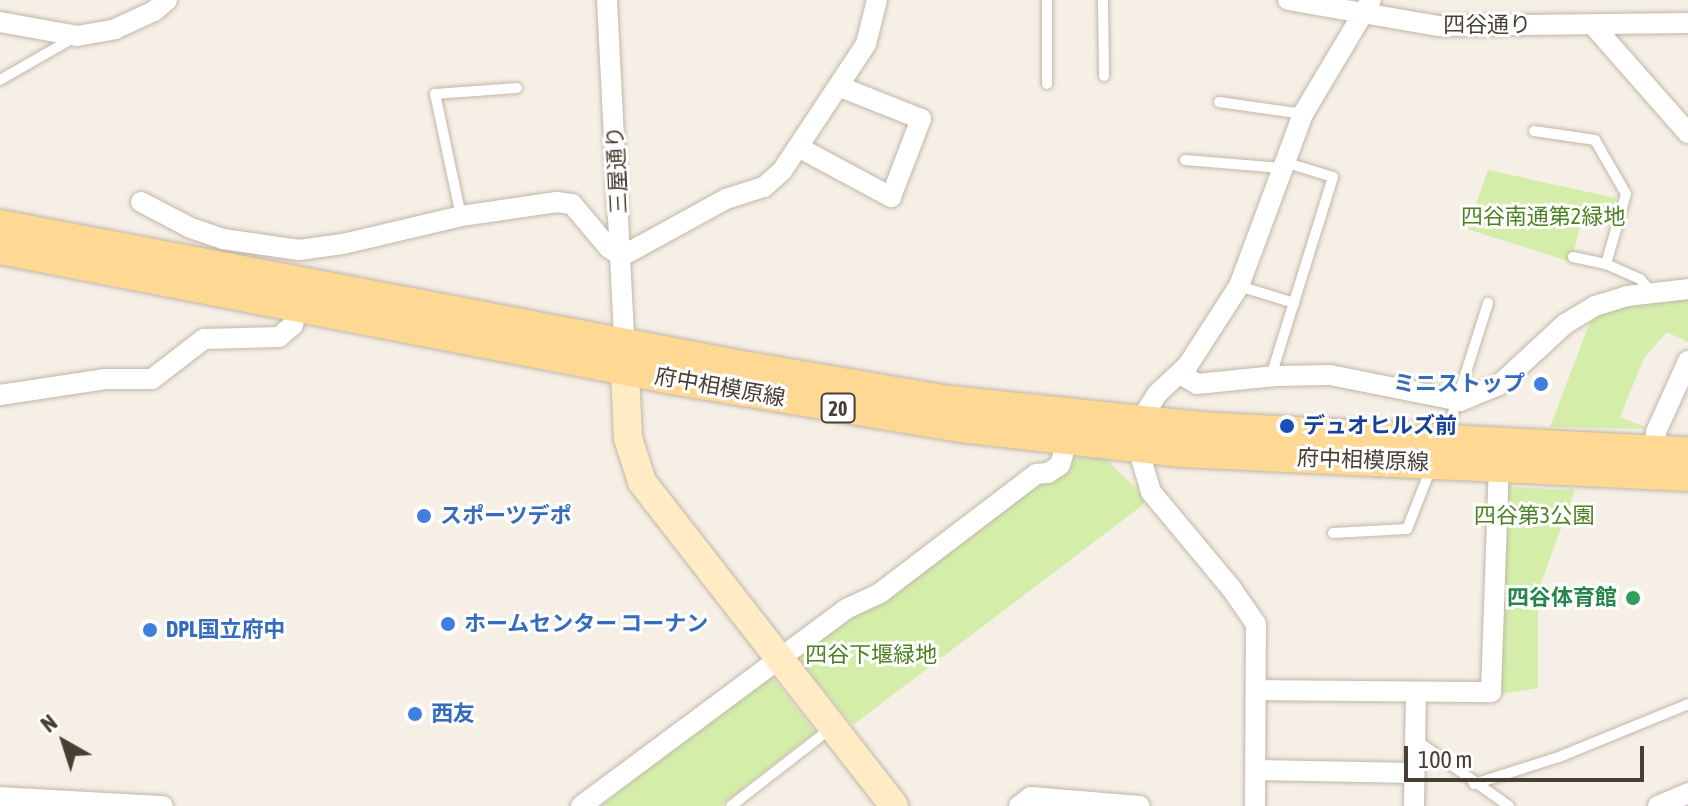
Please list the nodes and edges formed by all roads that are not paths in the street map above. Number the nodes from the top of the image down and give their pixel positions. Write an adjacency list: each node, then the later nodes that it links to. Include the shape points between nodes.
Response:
1 (167, 0): 11 (street, via 115,29)
2 (607, 0): 28 (street, 三屋通り)
3 (877, 0): 15 (street, via 866,44)
4 (1047, 0): 14 (lane)
5 (1103, 0): 12 (lane)
6 (1288, 0): 7 (street, 四谷通り)
7 (1367, 6): 10 (street, 四谷通り, via 1439,26); 18 (street)
8 (0, 22): 11 (street)
9 (1688, 23): 10 (street, 四谷通り)
10 (1593, 25): 20 (street)
11 (77, 36): 13 (lane)
12 (1104, 76)
13 (0, 80)
14 (1047, 84)
15 (838, 86): 21 (street); 21 (street, via 921,119 891,197)
16 (517, 88): 25 (lane, via 435,94)
17 (1219, 102): 18 (lane)
18 (1303, 114): 23 (street)
19 (1534, 131): 30 (lane, via 1595,140 1626,194)
20 (1688, 133)
21 (798, 147): 28 (street, via 764,187 726,199)
22 (1185, 160): 23 (lane)
23 (1283, 165): 31 (street); 35 (lane, via 1333,177)
24 (141, 202): 25 (street, via 223,239 299,250)
25 (461, 216): 28 (street, via 572,204)
26 (0, 225): 33 (main road, 府中相模原線 / 20)
27 (0, 249): 33 (main road, 府中相模原線 / 20)
28 (622, 256): 37 (street, 三屋通り)
29 (1573, 257): 30 (lane)
30 (1606, 264): 34 (lane, via 1640,279)
31 (1239, 286): 35 (lane); 39 (street)
32 (1688, 289): 34 (street)
33 (300, 293): 37 (main road, 府中相模原線 / 20); 41 (street, via 293,325 279,337 204,339 152,379 106,379)
34 (1652, 293): 42 (street, via 1595,306 1565,324 1499,385)
35 (1294, 303): 40 (lane)
36 (1488, 303): 42 (lane)
37 (625, 356): 43 (main road, 府中相模原線 / 20, via 748,367); 44 (main road, 府中相模原線 / 20, via 895,417); 51 (street, via 628,438 635,470)
38 (1688, 361): 46 (street, via 1656,432)
39 (1180, 374): 40 (street, via 1197,384); 43 (street, via 1157,394)
40 (1271, 376): 42 (street, via 1330,375)
41 (0, 395)
42 (1460, 401): 45 (lane)
43 (1138, 435): 44 (main road, 府中相模原線 / 20); 45 (main road, 府中相模原線 / 20); 52 (street, via 1151,492 1256,624)
44 (1067, 440): 51 (street, via 1060,465 1036,474 880,593 846,609)
45 (1433, 451): 46 (main road, 府中相模原線 / 20); 48 (main road, 府中相模原線 / 20); 50 (lane, via 1407,529)
46 (1654, 451): 47 (main road, 府中相模原線 / 20)
47 (1688, 453)
48 (1499, 468): 49 (main road, 府中相模原線 / 20); 53 (street, via 1491,692)
49 (1688, 476)
50 (1333, 533)
51 (780, 657): 55 (street); 63 (street)
52 (1257, 690): 53 (street); 57 (street)
53 (1416, 693): 56 (street)
54 (1688, 704): 59 (lane, via 1559,757)
55 (833, 727): 64 (lane); 65 (street)
56 (1415, 739): 58 (street); 59 (lane)
57 (1257, 770): 58 (street); 68 (street)
58 (1414, 773): 69 (street)
59 (1474, 784): 70 (lane)
60 (1688, 793): 71 (street)
61 (0, 797): 62 (street)
62 (163, 806)
63 (581, 806)
64 (731, 806)
65 (894, 806)
66 (1019, 806): 67 (street, via 1031,797)
67 (1140, 806)
68 (1255, 806)
69 (1414, 806)
70 (1509, 806)
71 (1658, 806)

